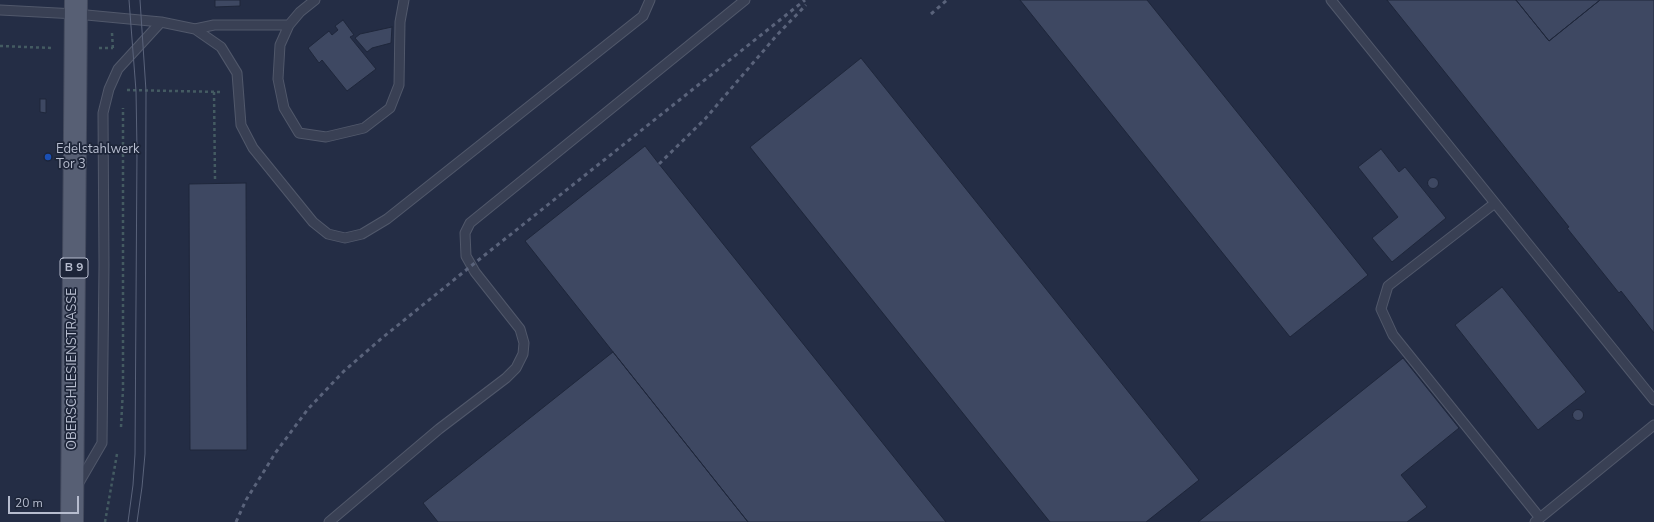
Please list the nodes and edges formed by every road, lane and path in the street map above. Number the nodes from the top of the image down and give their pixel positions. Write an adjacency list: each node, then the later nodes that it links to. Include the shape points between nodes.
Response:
1 (314, 0): 9 (lane)
2 (404, 0): 9 (lane, via 400,22 400,85 390,108 364,128 326,137 299,133 284,108 278,79 280,45)
3 (650, 0): 13 (lane, via 643,16 387,219 356,236 344,238 328,234 313,222 253,148 241,125)
4 (744, 0): 21 (lane, via 470,223 465,233 466,256 474,272 520,329 524,343 523,354 516,368 506,378 439,429)
5 (1331, 0): 15 (lane)
6 (76, 7): 7 (lane); 8 (lane); 18 (main road, OBERSCHLESIENSTRASSE / B 9)
7 (0, 10)
8 (161, 22): 10 (lane); 18 (lane, via 118,69 109,89 103,113 102,443)
9 (289, 25): 10 (lane, via 214,25)
10 (195, 30): 13 (lane, via 221,47 237,73)
11 (123, 90): 12 (path)
12 (214, 92): 13 (path); 14 (path)
13 (238, 92)
14 (215, 179)
15 (1495, 203): 16 (lane); 19 (lane, via 1388,286 1381,309 1393,335)
16 (1654, 400)
17 (1654, 425): 19 (lane)
18 (72, 494): 20 (main road, OBERSCHLESIENSTRASSE / B 9)
19 (1537, 520)
20 (72, 522)
21 (329, 522)

